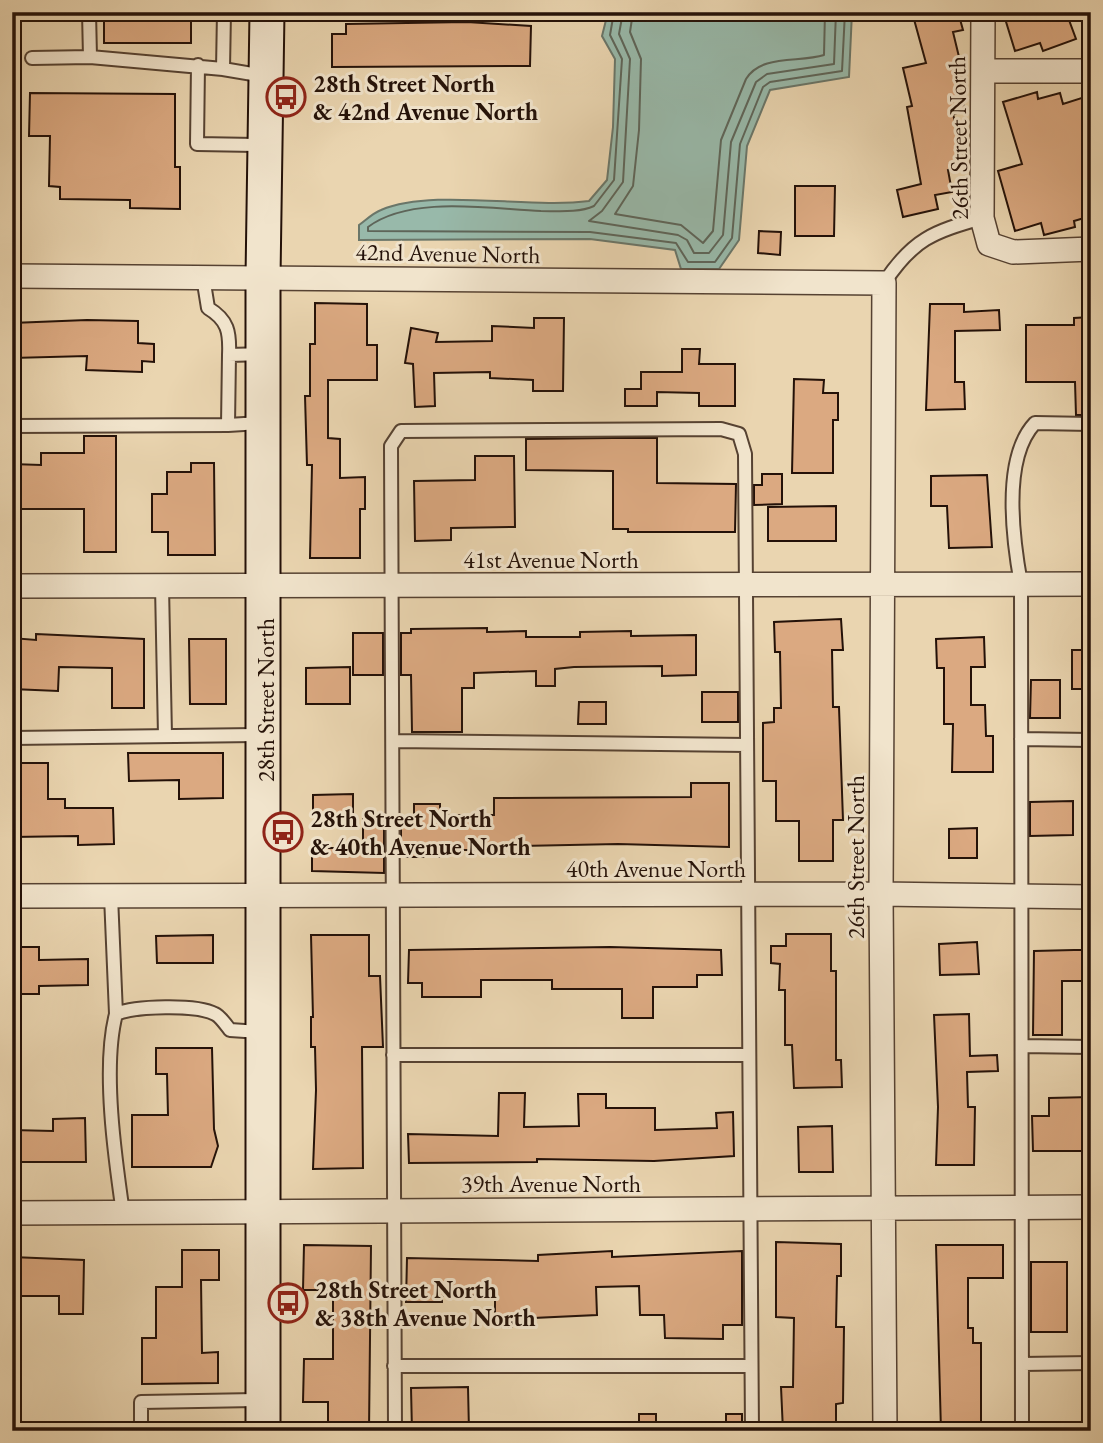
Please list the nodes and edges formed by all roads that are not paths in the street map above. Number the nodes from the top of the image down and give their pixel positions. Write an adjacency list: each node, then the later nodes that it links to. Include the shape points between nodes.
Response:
1 (89, 12): 5 (lane)
2 (224, 12): 8 (lane)
3 (267, 12): 11 (street, 28th Street North)
4 (983, 12): 9 (street, 26th Street North)
5 (90, 57): 6 (lane); 7 (lane)
6 (32, 58)
7 (198, 65): 8 (lane); 12 (lane, via 198,144)
8 (223, 69): 11 (lane)
9 (983, 71): 10 (street); 13 (street, 26th Street North)
10 (1091, 71)
11 (266, 76): 12 (street, 28th Street North)
12 (265, 145): 17 (street, 28th Street North)
13 (982, 218): 14 (street, 26th Street North, via 989,244 1013,252); 18 (lane, via 936,232 902,255)
14 (1091, 249)
15 (12, 276): 16 (street, 42nd Avenue North)
16 (203, 277): 17 (street, 42nd Avenue North); 20 (lane, via 208,308 230,331)
17 (263, 277): 18 (street, 42nd Avenue North); 19 (street, 28th Street North)
18 (884, 283): 28 (street, 26th Street North)
19 (264, 354): 20 (lane); 21 (street, 28th Street North)
20 (229, 355): 23 (lane)
21 (264, 422): 23 (lane); 31 (street, 28th Street North)
22 (1091, 424): 25 (lane, via 1035,423 1025,434 1016,469 1012,535)
23 (228, 425): 24 (lane)
24 (12, 426)
25 (1021, 584): 26 (street, 41st Avenue North); 28 (street, 41st Avenue North); 36 (lane)
26 (1091, 584)
27 (746, 585): 28 (street, 41st Avenue North); 32 (street, 41st Avenue North); 32 (lane, via 745,454 739,434 721,429 401,431 391,446); 39 (lane)
28 (883, 585): 41 (street, 26th Street North)
29 (12, 586): 30 (street, 41st Avenue North)
30 (162, 586): 31 (street, 41st Avenue North); 34 (lane)
31 (265, 586): 32 (street, 41st Avenue North); 33 (street, 28th Street North)
32 (392, 586): 38 (lane)
33 (265, 735): 34 (lane); 45 (street, 28th Street North)
34 (165, 736): 35 (lane)
35 (12, 738)
36 (1021, 739): 37 (lane); 46 (lane)
37 (1091, 740)
38 (393, 741): 39 (lane); 42 (lane)
39 (747, 745): 40 (lane)
40 (748, 894): 41 (street, 40th Avenue North); 42 (street, 40th Avenue North); 53 (lane)
41 (881, 894): 46 (street, 40th Avenue North); 54 (street, 26th Street North)
42 (393, 895): 45 (street, 40th Avenue North); 52 (lane)
43 (12, 896): 44 (street, 40th Avenue North)
44 (111, 896): 45 (street, 40th Avenue North); 48 (lane)
45 (264, 896): 49 (street, 28th Street North)
46 (1021, 896): 47 (street, 40th Avenue North); 50 (lane)
47 (1091, 897)
48 (116, 1014): 49 (lane, via 146,1006 195,1010 215,1014 230,1030); 61 (lane, via 112,1076)
49 (264, 1033): 59 (street, 28th Street North)
50 (1022, 1046): 51 (lane); 57 (lane)
51 (1091, 1046)
52 (393, 1055): 53 (lane); 58 (lane)
53 (749, 1055): 55 (lane)
54 (882, 1206): 55 (street, 39th Avenue North); 57 (street, 39th Avenue North); 70 (street, 26th Street North)
55 (749, 1207): 58 (street, 39th Avenue North); 65 (lane)
56 (1091, 1207): 57 (street, 39th Avenue North)
57 (1022, 1208): 63 (lane)
58 (394, 1210): 59 (street, 39th Avenue North); 64 (lane)
59 (263, 1212): 61 (street, 39th Avenue North); 66 (street, 28th Street North)
60 (12, 1213): 61 (street, 39th Avenue North)
61 (123, 1213)
62 (1091, 1363): 63 (lane)
63 (1022, 1364): 71 (lane)
64 (394, 1366): 65 (lane); 68 (lane)
65 (751, 1366): 69 (lane)
66 (263, 1416): 67 (lane, via 141,1402)
67 (141, 1431)
68 (395, 1431)
69 (752, 1431)
70 (884, 1431)
71 (1022, 1431)

